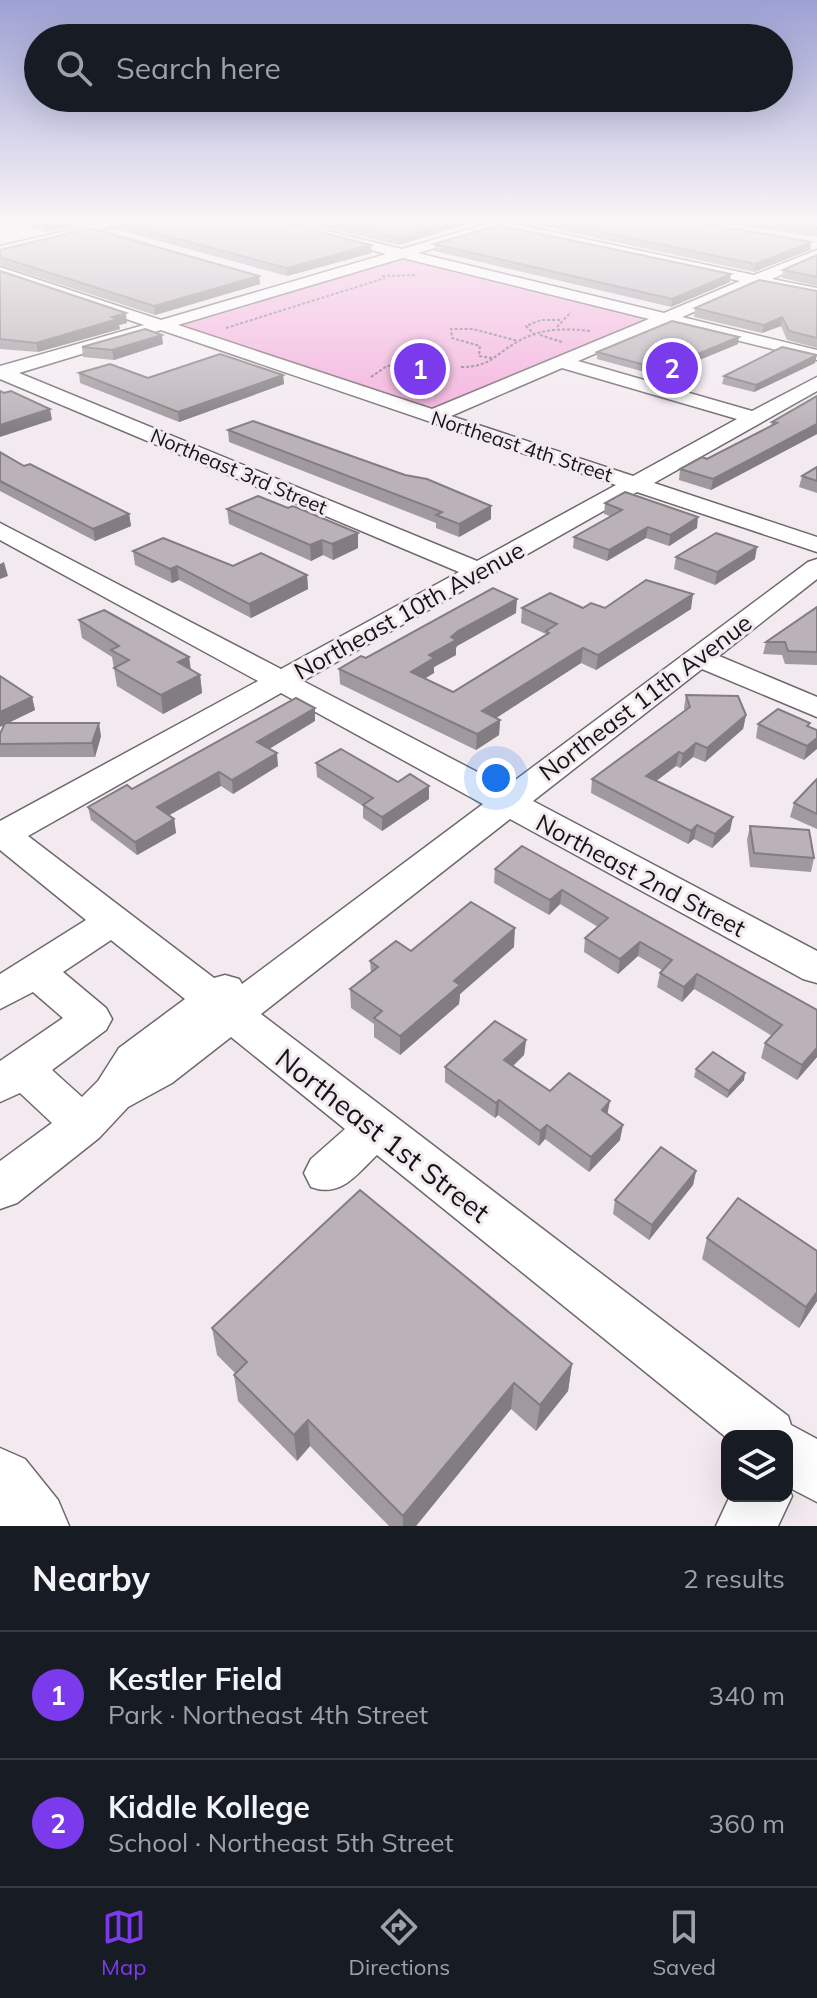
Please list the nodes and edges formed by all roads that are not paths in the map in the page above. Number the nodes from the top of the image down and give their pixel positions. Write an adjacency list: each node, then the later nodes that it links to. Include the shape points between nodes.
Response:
1 (60, 291): 6 (street, Northeast 4th Street)
2 (271, 291): 6 (street)
3 (558, 291): 5 (street)
4 (731, 291): 5 (street)
5 (668, 318): 7 (street); 8 (street)
6 (161, 325): 9 (street); 11 (street, Northeast 4th Street)
7 (817, 355)
8 (564, 363): 11 (street); 12 (street)
9 (0, 372): 18 (street, Northeast 3rd Street)
10 (817, 383): 12 (street, Northeast 10th Avenue)
11 (434, 416): 13 (street, Northeast 4th Street)
12 (756, 418): 13 (street, Northeast 10th Avenue)
13 (636, 484): 15 (street, Northeast 4th Street); 18 (street, Northeast 10th Avenue)
14 (0, 530): 20 (street, Northeast 2nd Street)
15 (817, 546): 16 (street)
16 (817, 553)
17 (817, 567): 19 (street, Northeast 11th Avenue)
18 (479, 571): 20 (street, Northeast 10th Avenue)
19 (697, 657): 21 (street); 22 (street, Northeast 11th Avenue)
20 (280, 681): 22 (street, Northeast 2nd Street); 23 (street, Northeast 10th Avenue)
21 (817, 708)
22 (504, 803): 25 (street, Northeast 2nd Street); 28 (street, Northeast 11th Avenue, via 359,914)
23 (1, 834): 24 (street, Northeast 1st Street)
24 (112, 921): 26 (street); 28 (street, Northeast 1st Street)
25 (812, 959)
26 (35, 971): 27 (street); 29 (street, via 92,1019)
27 (0, 994)
28 (220, 1007): 30 (street, Northeast 11th Avenue, via 157,1071); 31 (street, Northeast 1st Street)
29 (11, 1076): 30 (street)
30 (98, 1110): 33 (street, Northeast 11th Avenue)
31 (375, 1129): 32 (street); 34 (street, Northeast 1st Street)
32 (327, 1173)
33 (0, 1188)
34 (747, 1430)
35 (0, 1484): 37 (main road)
36 (760, 1502): 38 (street)
37 (32, 1526)
38 (745, 1526)

